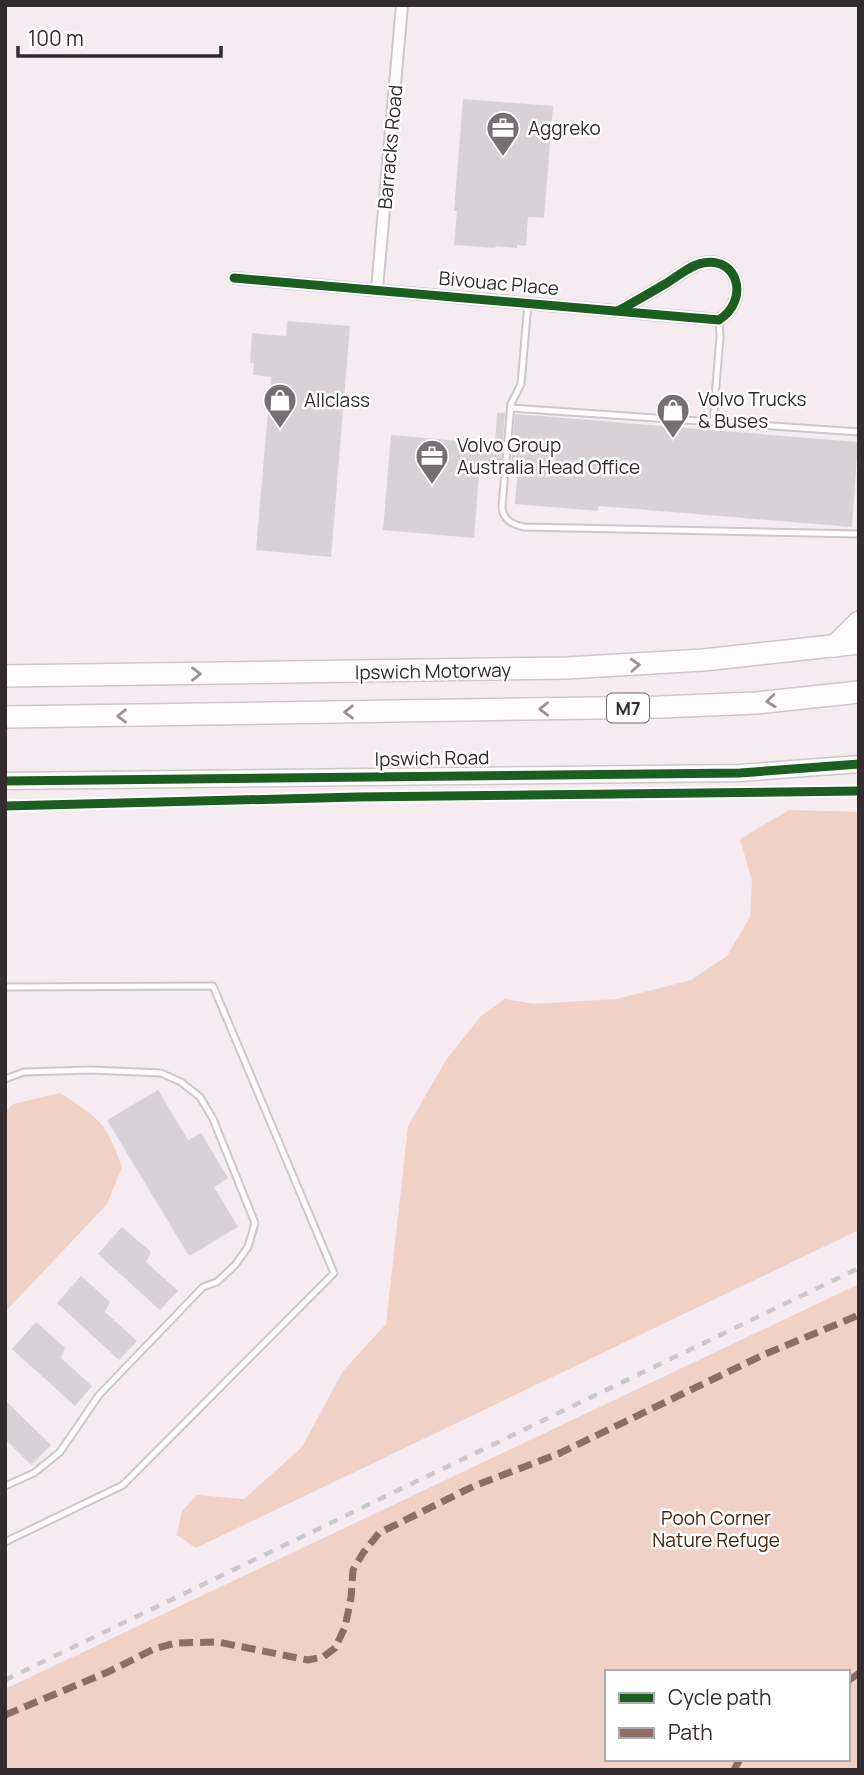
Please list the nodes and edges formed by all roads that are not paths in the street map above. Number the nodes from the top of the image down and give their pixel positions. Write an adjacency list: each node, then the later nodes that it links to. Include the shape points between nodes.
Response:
1 (402, 5): 3 (street, Barracks Road)
2 (234, 278): 3 (street, Bivouac Place)
3 (377, 289): 4 (street, Bivouac Place)
4 (528, 303): 5 (street, Bivouac Place); 7 (lane, via 522,382)
5 (618, 311): 6 (street, Bivouac Place); 6 (street, via 703,262 721,263 737,288 736,303)
6 (719, 320): 8 (lane)
7 (511, 408): 8 (lane); 10 (lane, via 502,509 517,526)
8 (713, 422): 9 (lane)
9 (859, 432)
10 (859, 534)
11 (859, 622): 13 (highway)
12 (859, 643): 13 (highway, Ipswich Motorway / M7)
13 (835, 646): 14 (highway, Ipswich Motorway / M7, one-way to 13, via 567,668)
14 (5, 676)
15 (859, 692): 16 (highway, Ipswich Motorway / M7, one-way to 16, via 660,707)
16 (5, 717)
17 (859, 764): 18 (street, Ipswich Road, via 740,773)
18 (5, 781)
19 (5, 987): 22 (lane, via 213,986 334,1273 123,1485)
20 (5, 1079): 21 (lane, via 24,1072 90,1070 161,1073 181,1082 200,1097 213,1119 255,1223 235,1265 217,1282 203,1286 99,1395 60,1452 34,1473)
21 (5, 1486)
22 (5, 1542)

